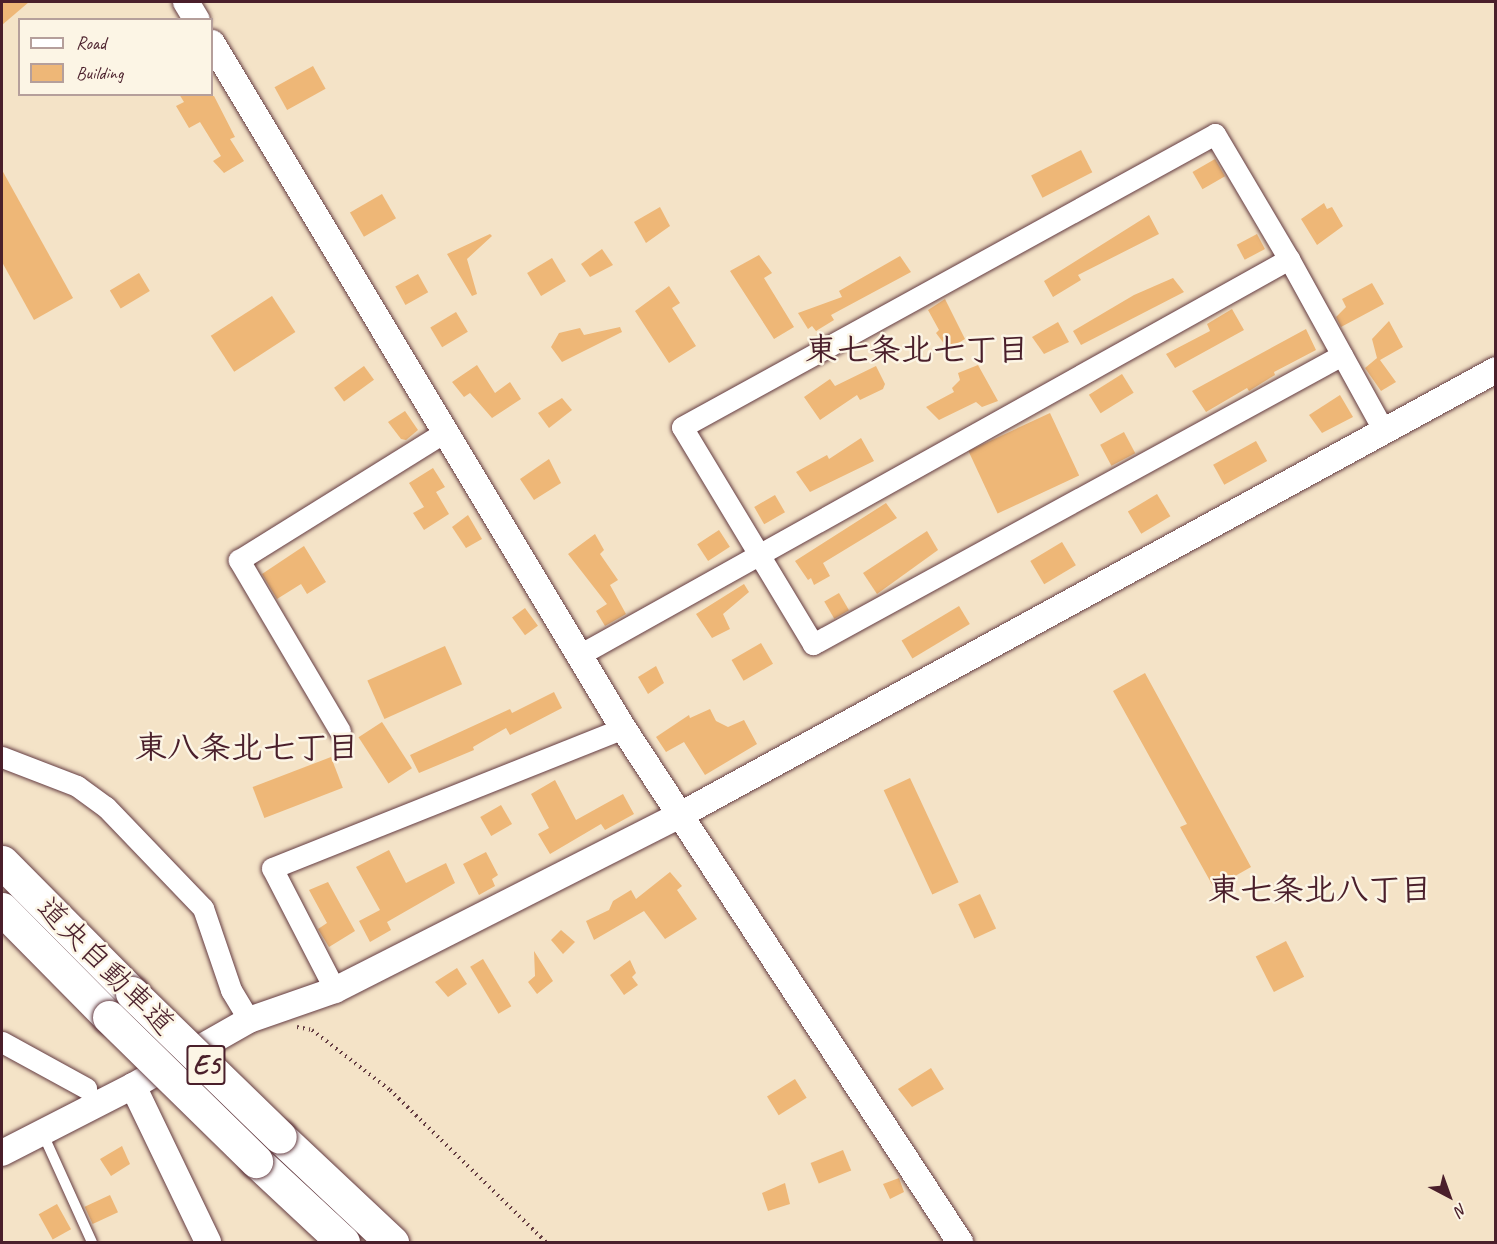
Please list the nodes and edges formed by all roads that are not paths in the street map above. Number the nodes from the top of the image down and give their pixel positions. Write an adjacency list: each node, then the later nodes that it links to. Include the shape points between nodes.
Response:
1 (186, 2): 2 (street)
2 (196, 18)
3 (213, 45): 8 (street)
4 (1289, 259): 5 (street); 9 (street); 9 (street, via 1215,134 682,427)
5 (1342, 355): 7 (street); 9 (street, via 813,644)
6 (1496, 369): 7 (street)
7 (1383, 429): 14 (street)
8 (445, 432): 10 (street); 12 (street, via 239,561)
9 (760, 556): 10 (street)
10 (581, 654): 11 (street)
11 (623, 728): 14 (street); 17 (street, via 272,868)
12 (340, 731)
13 (2, 757): 18 (street, via 77,786 106,807 202,908 231,990)
14 (682, 814): 17 (street); 28 (street)
15 (2, 862): 27 (highway, 道央自動車道 / E5, bridge, via 132,993)
16 (2, 909): 26 (highway, 道央自動車道 / E5, bridge)
17 (335, 990): 18 (street)
18 (249, 1020): 20 (street)
19 (2, 1041): 21 (street)
20 (133, 1086): 21 (street); 25 (street)
21 (97, 1094): 22 (street)
22 (42, 1132): 23 (street); 24 (lane)
23 (2, 1153)
24 (92, 1242)
25 (208, 1242)
26 (343, 1242)
27 (392, 1242)
28 (960, 1242)

